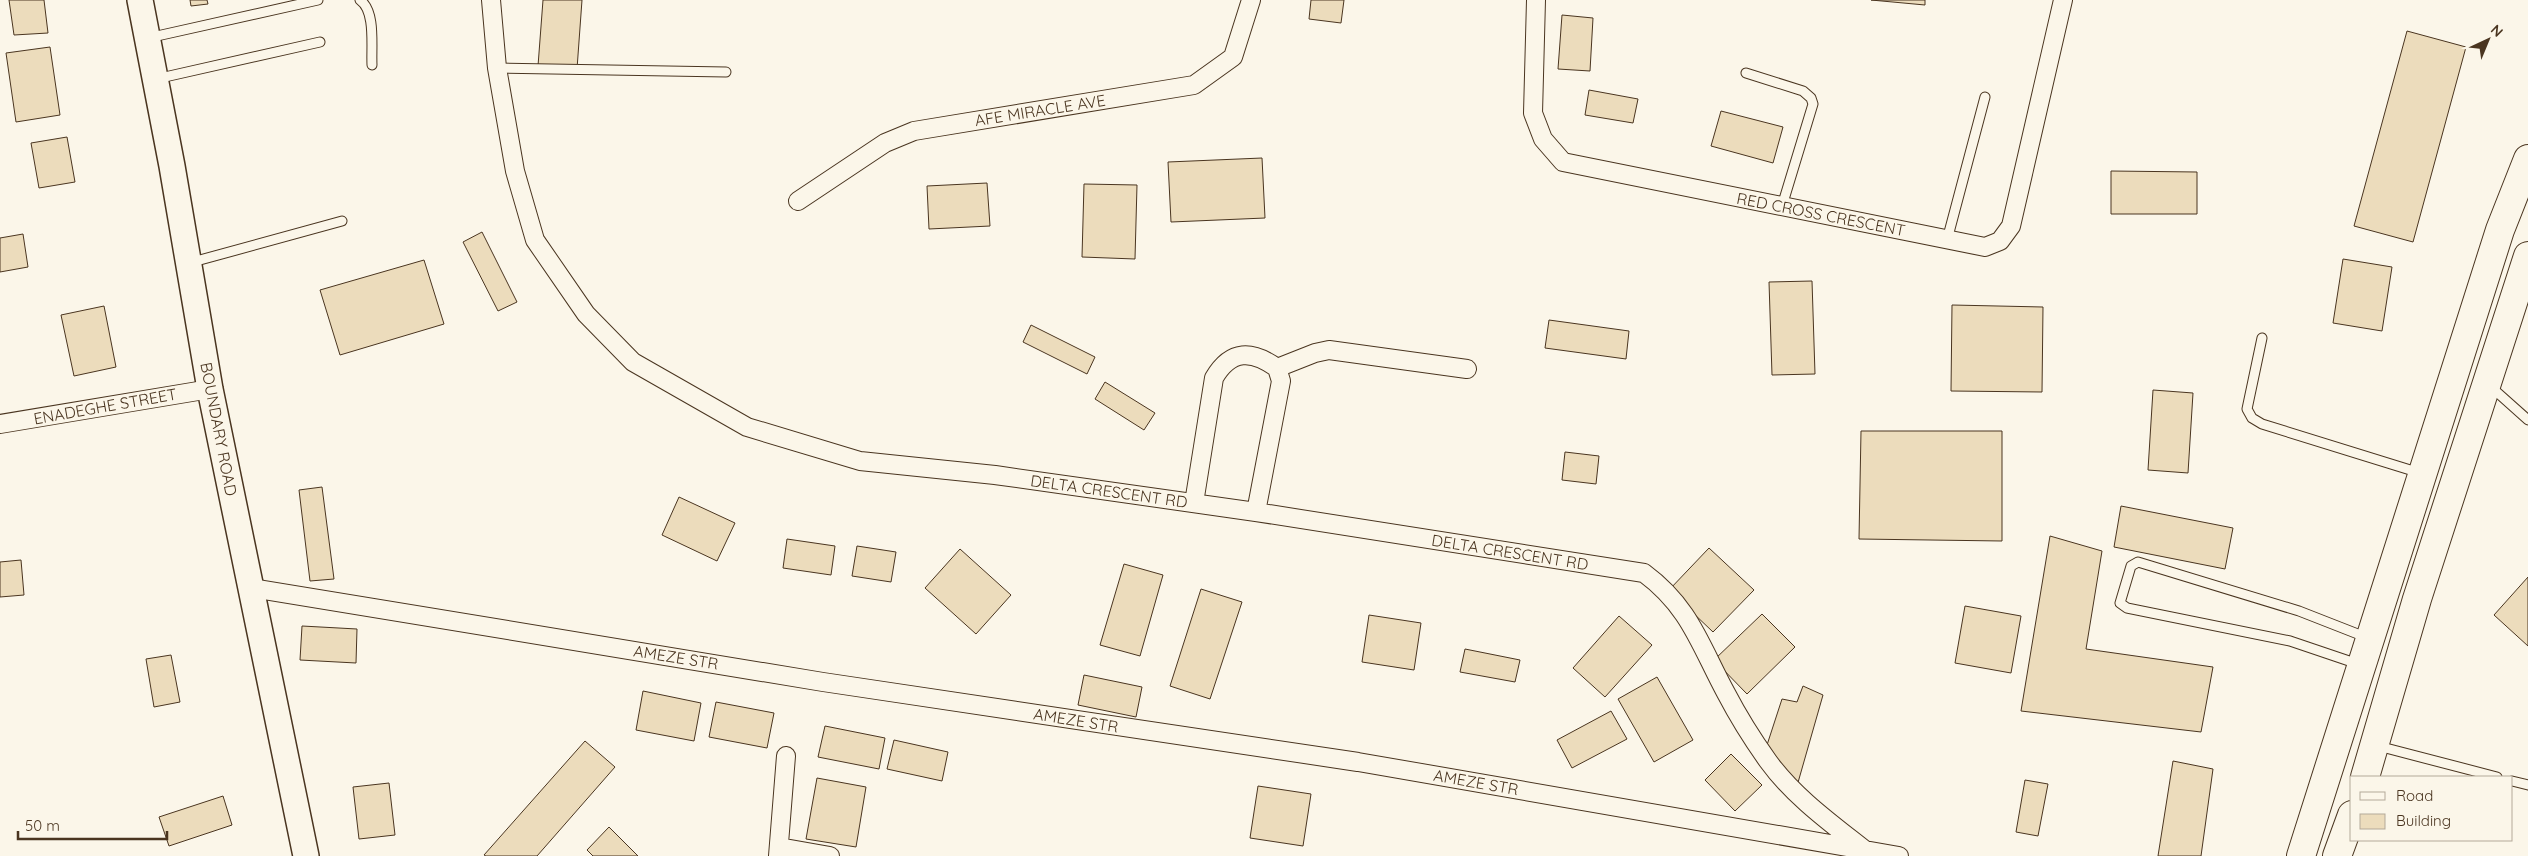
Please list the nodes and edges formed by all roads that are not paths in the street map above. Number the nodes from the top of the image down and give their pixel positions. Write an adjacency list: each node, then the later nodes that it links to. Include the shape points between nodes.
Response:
1 (140, 0): 8 (street, BOUNDARY ROAD)
2 (318, 0): 8 (lane)
3 (360, 0): 10 (lane, via 365,3 370,20)
4 (491, 0): 11 (street, DELTA CRESCENT RD)
5 (1251, 0): 17 (street, AFE MIRACLE AVE, via 1233,57 1194,85 914,131 885,143)
6 (1536, 0): 18 (street, RED CROSS CRESCENT, via 1533,113 1543,139 1563,162)
7 (2063, 0): 20 (street, RED CROSS CRESCENT, via 2011,226 2000,241 1985,248)
8 (148, 38): 14 (street, BOUNDARY ROAD)
9 (320, 42): 14 (lane)
10 (372, 65)
11 (497, 68): 12 (lane); 31 (street, DELTA CRESCENT RD, via 515,171 535,240 586,314 633,362 747,427 860,461 996,474)
12 (726, 72)
13 (1746, 73): 18 (lane, via 1803,91 1813,104)
14 (156, 80): 22 (street, BOUNDARY ROAD)
15 (1985, 96): 20 (lane)
16 (2528, 159): 30 (highway, via 2500,230)
17 (798, 201)
18 (1782, 206): 20 (street, RED CROSS CRESCENT)
19 (342, 221): 22 (lane)
20 (1947, 240)
21 (2528, 256): 26 (highway)
22 (189, 263): 27 (street, BOUNDARY ROAD)
23 (2262, 338): 30 (lane, via 2248,409 2252,418 2262,424)
24 (1467, 369): 25 (street, via 1329,350 1315,352)
25 (1279, 375): 31 (street, via 1264,359 1254,356 1230,358 1221,366 1214,378); 32 (street)
26 (2488, 384): 28 (lane); 36 (highway, via 2417,599)
27 (210, 389): 29 (street, ENADEGHE STREET); 33 (street, BOUNDARY ROAD)
28 (2528, 420)
29 (0, 424)
30 (2422, 474): 34 (highway)
31 (1194, 503): 32 (street, DELTA CRESCENT RD)
32 (1256, 512): 43 (street, DELTA CRESCENT RD, via 1644,572 1664,588 1690,621 1726,694 1769,762 1814,809)
33 (252, 588): 43 (street, AMEZE STR, via 823,682 1358,762); 45 (street, BOUNDARY ROAD)
34 (2371, 638): 35 (highway); 35 (lane, via 2299,611 2138,562 2131,566 2120,603 2127,608 2290,641)
35 (2362, 666): 48 (highway)
36 (2376, 745): 38 (highway); 39 (lane)
37 (786, 756): 44 (street)
38 (2365, 776)
39 (2493, 776)
40 (2513, 781): 41 (lane)
41 (2528, 785)
42 (2350, 820): 49 (highway)
43 (1866, 850): 47 (street, AMEZE STR)
44 (779, 851): 46 (street)
45 (306, 856)
46 (830, 856)
47 (1899, 856)
48 (2301, 856)
49 (2337, 856)

